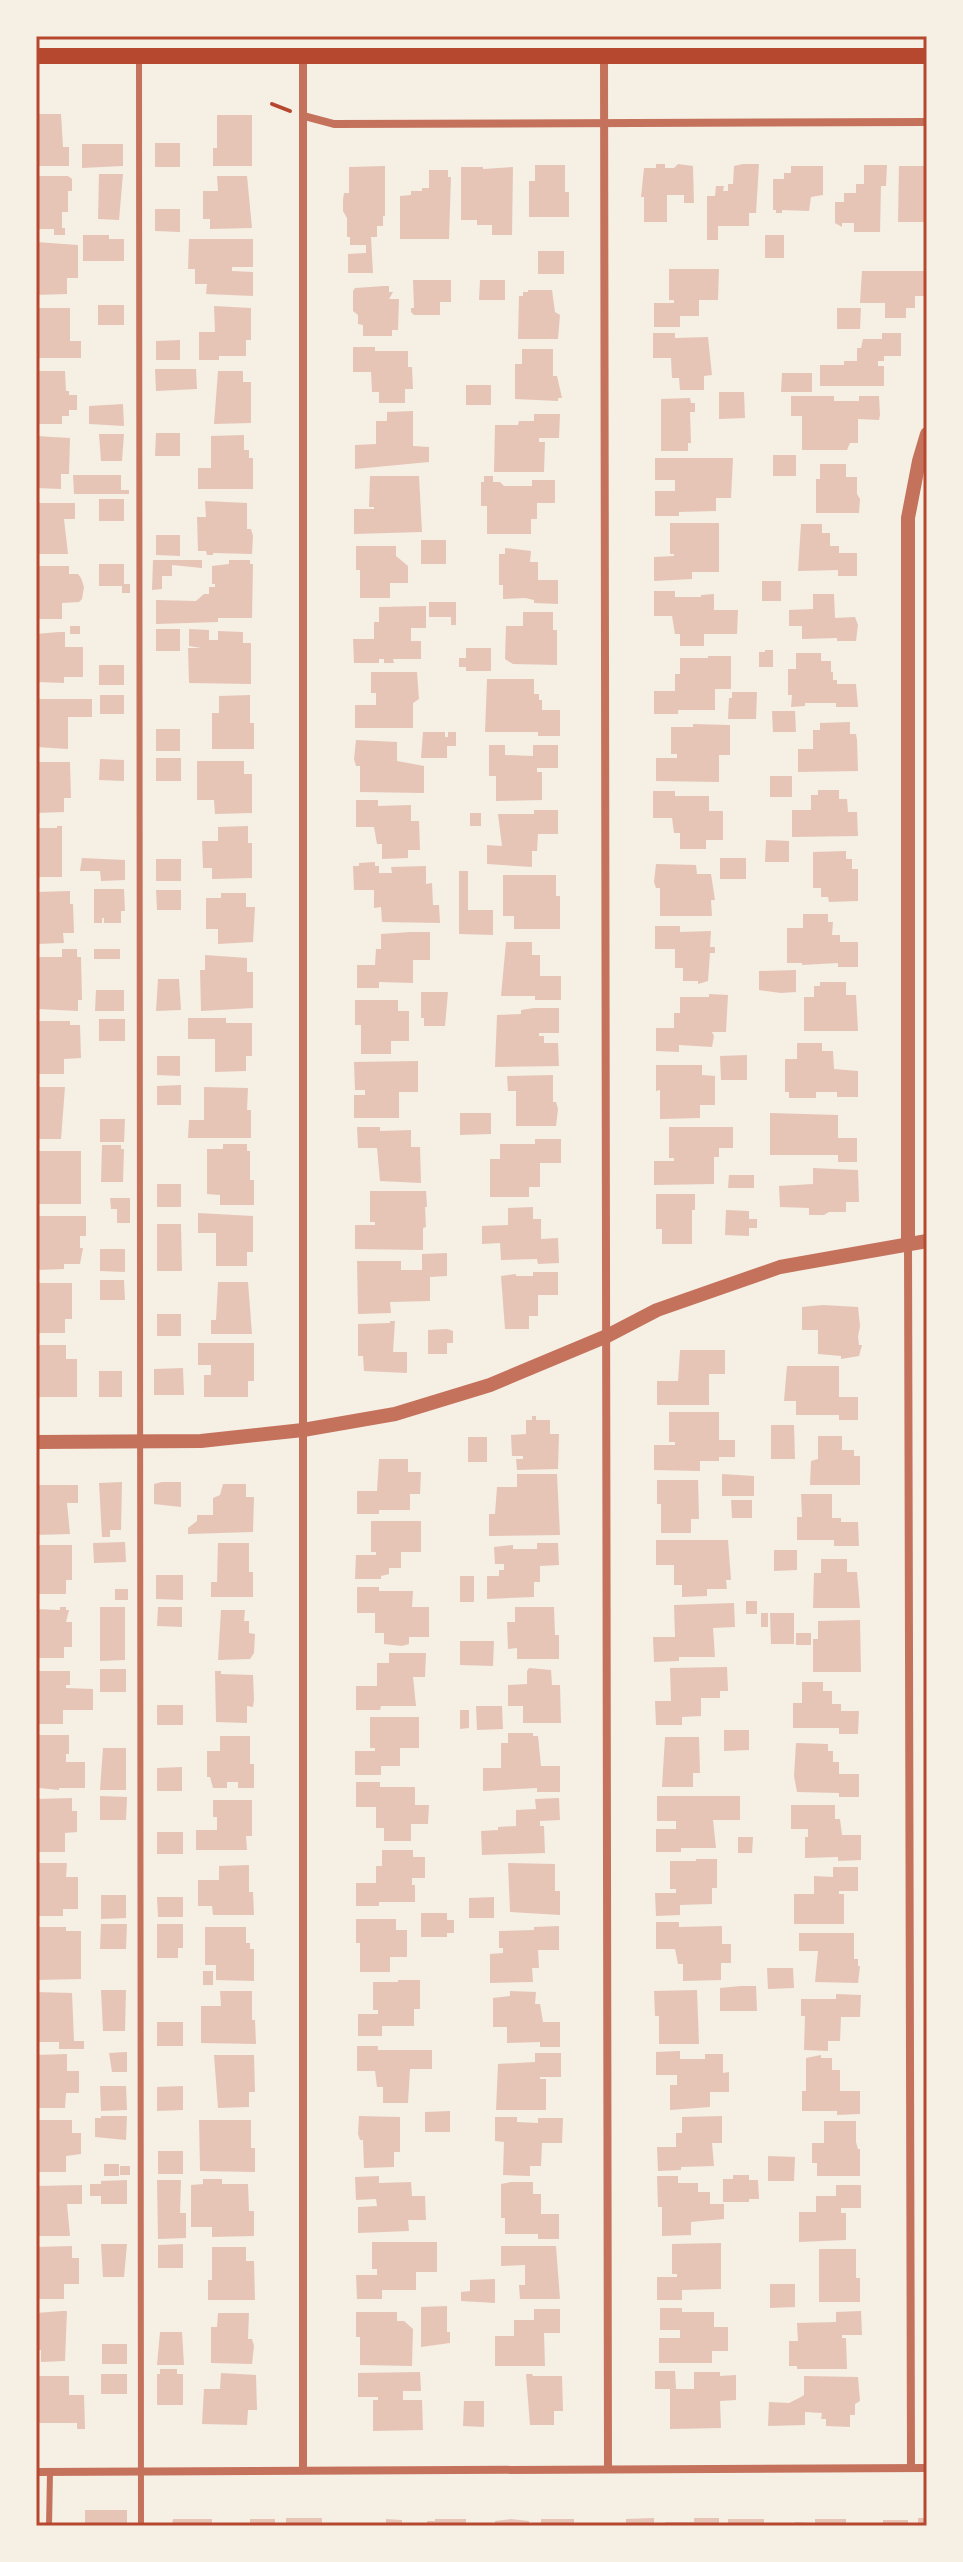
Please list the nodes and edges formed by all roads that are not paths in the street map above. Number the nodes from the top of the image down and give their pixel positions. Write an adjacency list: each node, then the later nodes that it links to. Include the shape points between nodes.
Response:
1 (36, 56): 2 (main road)
2 (139, 56): 4 (main road); 15 (lane)
3 (927, 56): 5 (main road)
4 (303, 57): 5 (main road); 6 (street)
5 (604, 57): 8 (street)
6 (304, 116): 8 (street, via 334,124); 13 (street)
7 (927, 122): 8 (street)
8 (605, 123): 12 (street)
9 (927, 434): 11 (street, via 908,518)
10 (927, 1241): 11 (street)
11 (908, 1244): 12 (street, via 780,1267 657,1310); 16 (street)
12 (607, 1336): 13 (street, via 490,1385 409,1410); 18 (street)
13 (303, 1430): 15 (street); 19 (street)
14 (36, 1442): 15 (street)
15 (141, 1442): 20 (lane)
16 (911, 2468): 17 (street); 18 (street)
17 (927, 2468)
18 (608, 2469): 19 (street)
19 (303, 2470): 20 (street)
20 (141, 2471): 22 (street); 24 (lane)
21 (36, 2472): 22 (street)
22 (50, 2472): 23 (lane)
23 (49, 2526)
24 (141, 2526)

